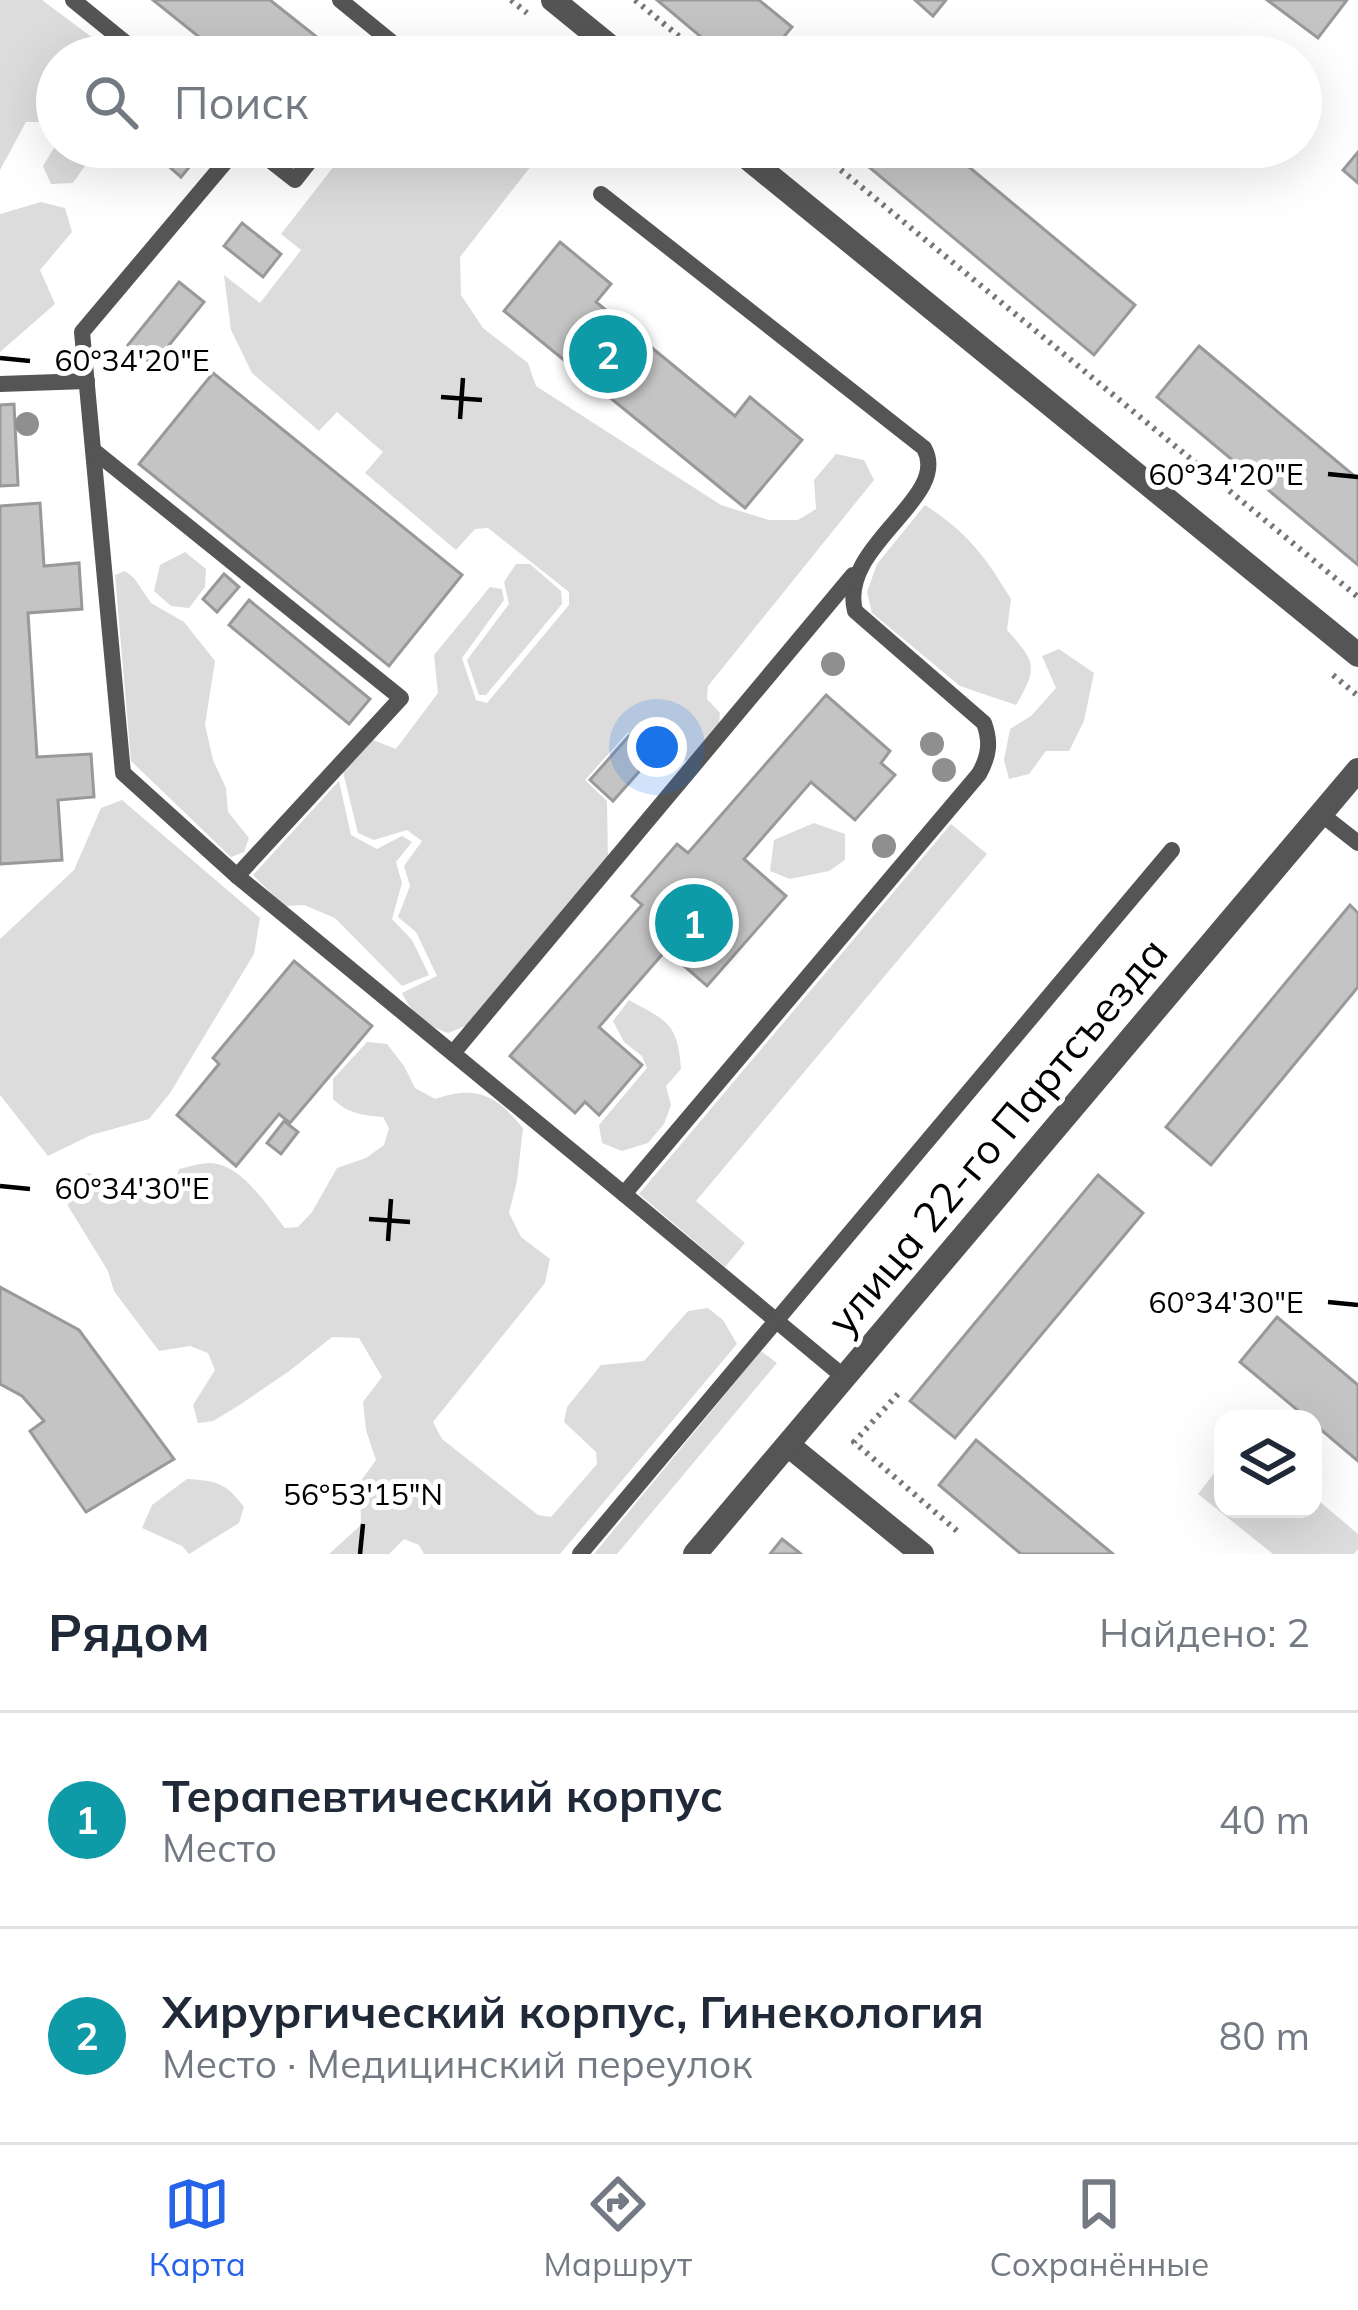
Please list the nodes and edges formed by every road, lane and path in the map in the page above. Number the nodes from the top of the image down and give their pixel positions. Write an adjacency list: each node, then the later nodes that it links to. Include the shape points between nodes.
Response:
1 (73, 0): 5 (lane)
2 (340, 0): 6 (lane)
3 (553, 0): 7 (street)
4 (635, 0): 8 (path)
5 (117, 36)
6 (384, 36)
7 (597, 36)
8 (679, 36)
9 (220, 168): 15 (lane, via 82,332)
10 (280, 168): 11 (lane, via 295,180)
11 (305, 168)
12 (760, 168): 20 (street)
13 (838, 168): 19 (path)
14 (601, 194): 18 (lane, via 924,448 923,485)
15 (87, 381): 16 (lane); 17 (lane)
16 (0, 384)
17 (93, 450): 25 (lane, via 123,773); 25 (lane, via 401,698)
18 (857, 569): 26 (lane); 27 (lane, via 855,610 984,723 985,763)
19 (1358, 597)
20 (1358, 655)
21 (1358, 770): 22 (street, улица 22-го Партсъезда)
22 (1321, 814): 23 (lane); 29 (street, улица 22-го Партсъезда)
23 (1358, 843)
24 (1172, 850): 28 (lane)
25 (237, 876): 26 (lane)
26 (453, 1053): 27 (lane)
27 (624, 1194): 28 (lane)
28 (775, 1320): 29 (lane); 33 (lane)
29 (844, 1377): 31 (street, улица 22-го Партсъезда)
30 (898, 1394): 32 (path, via 854,1442)
31 (788, 1445): 34 (street, улица 22-го Партсъезда); 35 (street)
32 (957, 1531)
33 (580, 1554)
34 (695, 1554)
35 (922, 1554)

